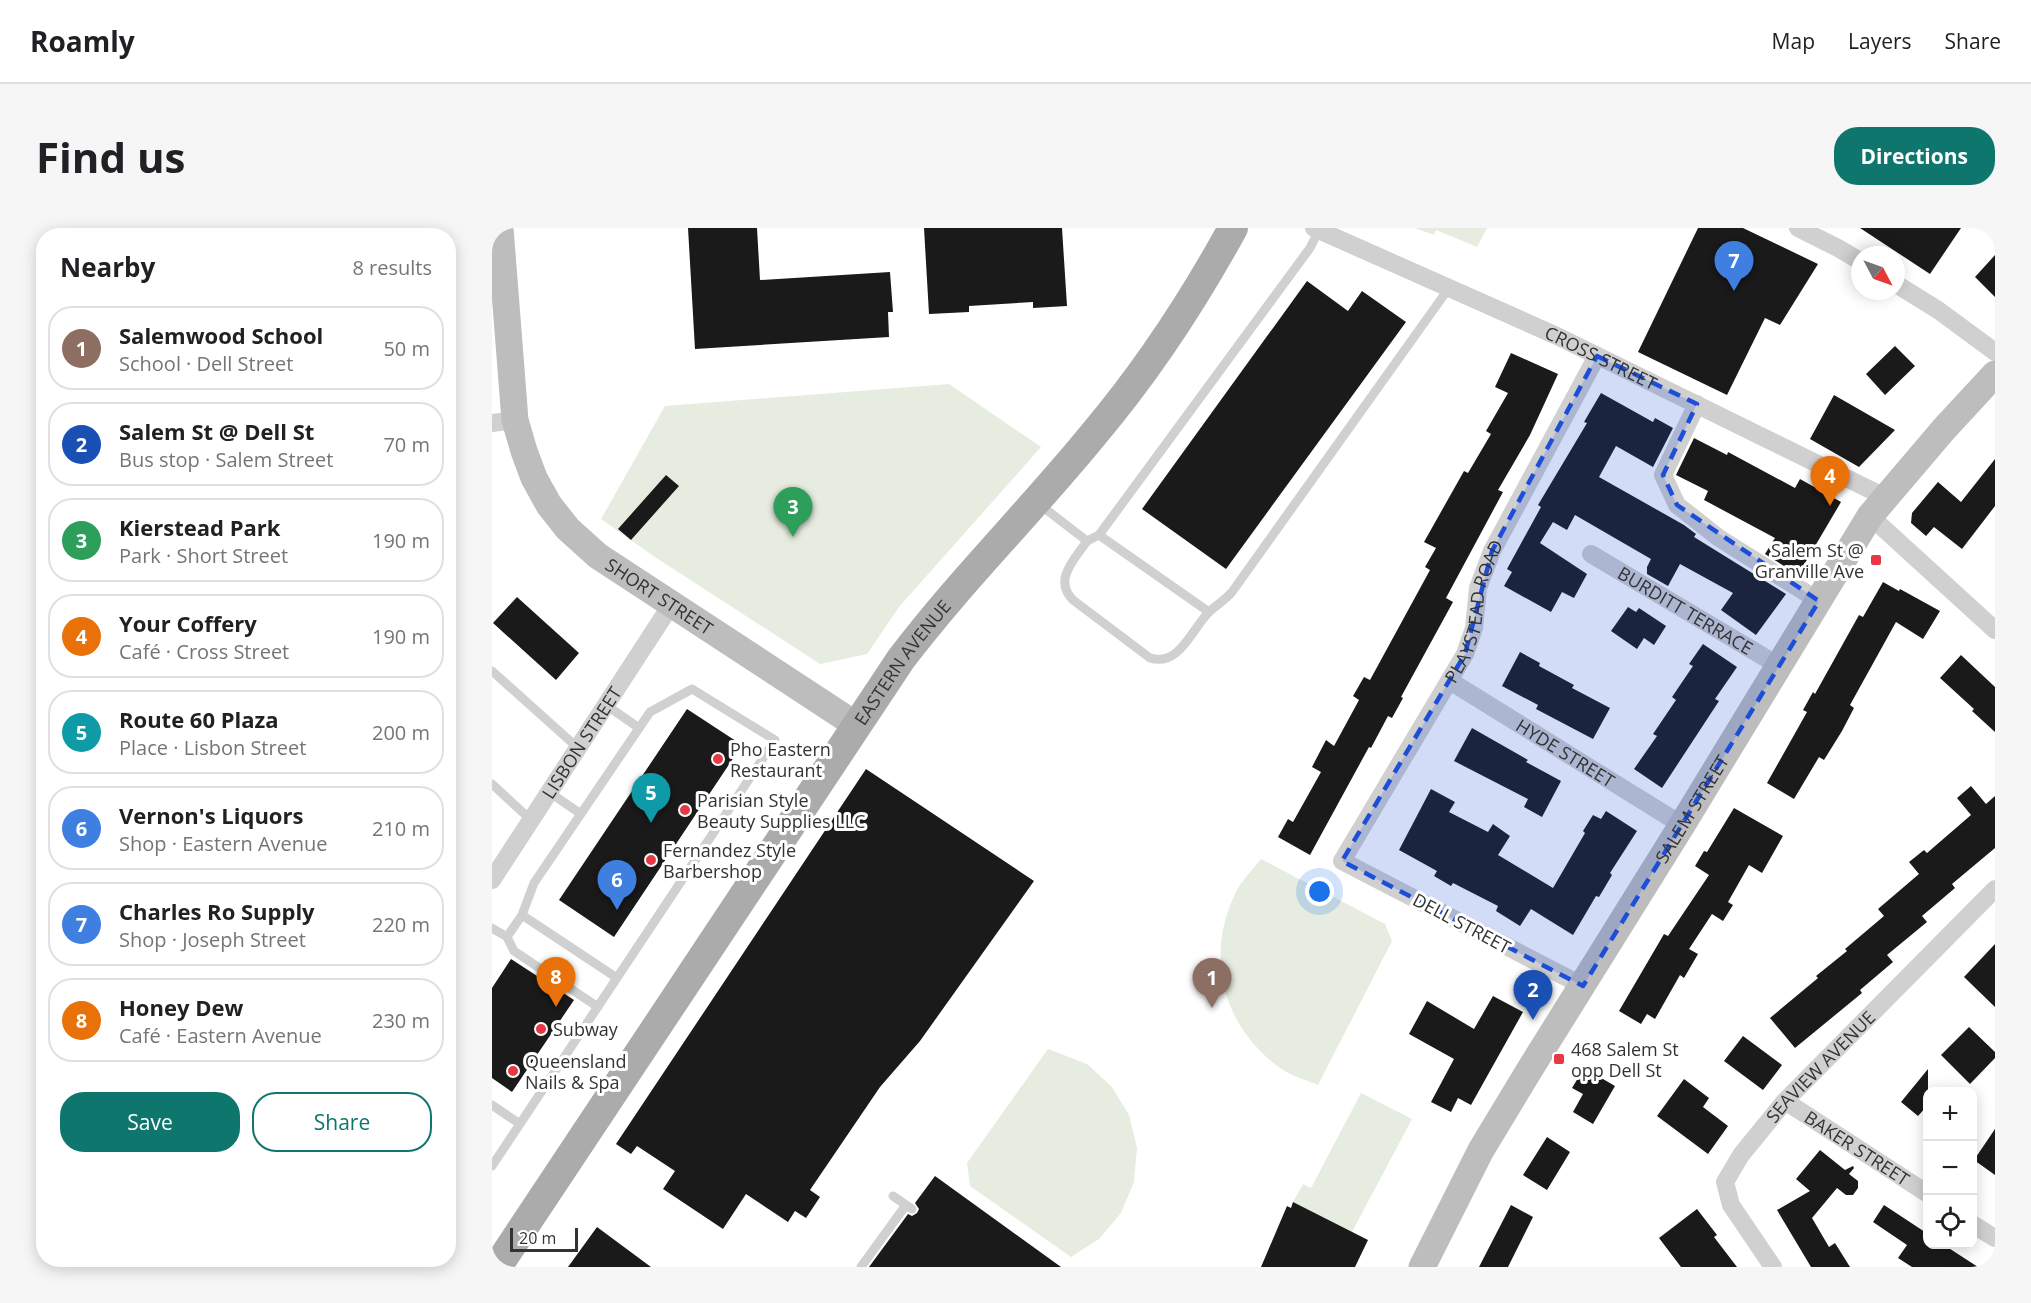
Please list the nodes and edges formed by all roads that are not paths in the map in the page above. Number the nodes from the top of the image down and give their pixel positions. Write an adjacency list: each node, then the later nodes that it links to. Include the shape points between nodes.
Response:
1 (500, 228): 12 (main road, SHORT STREET)
2 (1233, 228): 13 (main road, EASTERN AVENUE, via 1144,371)
3 (1798, 228): 5 (street)
4 (1316, 229): 6 (street, CROSS STREET); 15 (lane, via 1310,248)
5 (1851, 256)
6 (1449, 288): 9 (street, CROSS STREET); 20 (lane, via 1232,592)
7 (1905, 290): 8 (street)
8 (1995, 352)
9 (1597, 356): 11 (street, CROSS STREET); 24 (street, PLAYSTEAD ROAD, via 1492,551 1478,588 1470,642)
10 (1995, 374): 14 (main road, SALEM STREET)
11 (1697, 404): 14 (street, CROSS STREET); 18 (street, via 1663,475 1677,505 1719,538)
12 (504, 421): 19 (main road, SHORT STREET, via 542,494 561,520 589,549)
13 (1035, 500): 16 (lane); 26 (main road, EASTERN AVENUE, via 937,612)
14 (1878, 507): 18 (main road, SALEM STREET); 21 (street, CROSS STREET)
15 (1099, 535): 16 (lane); 20 (lane)
16 (1087, 541): 20 (lane, via 1066,572 1067,594 1150,658 1163,660 1176,654)
17 (1591, 554): 22 (street, BURDITT TERRACE)
18 (1819, 601): 22 (main road, SALEM STREET)
19 (671, 605): 25 (street, LISBON STREET); 26 (main road, SHORT STREET)
20 (1209, 612)
21 (1995, 630)
22 (1779, 666): 33 (main road, SALEM STREET)
23 (492, 670): 28 (lane)
24 (1450, 681): 33 (street, HYDE STREET); 34 (street, PLAYSTEAD ROAD)
25 (606, 705): 27 (lane); 28 (street, LISBON STREET)
26 (856, 725): 51 (main road, EASTERN AVENUE)
27 (639, 728): 31 (lane); 40 (lane, via 650,712 692,689 775,740)
28 (578, 748): 30 (street, LISBON STREET)
29 (492, 784): 32 (lane)
30 (549, 792): 31 (lane); 32 (street, LISBON STREET)
31 (581, 814): 37 (lane, via 534,883)
32 (531, 820): 35 (street, LISBON STREET)
33 (1682, 825): 41 (main road, SALEM STREET)
34 (1342, 861): 41 (street, DELL STREET)
35 (492, 880)
36 (1995, 889): 43 (street, SEAVIEW AVENUE)
37 (522, 915): 39 (lane); 40 (lane)
38 (492, 927): 39 (lane)
39 (507, 937): 42 (lane, via 514,951)
40 (617, 978): 42 (lane)
41 (1583, 986): 53 (main road, SALEM STREET, via 1481,1150)
42 (598, 1007): 45 (lane)
43 (1785, 1101): 47 (street, BAKER STREET); 54 (street, SEAVIEW AVENUE, via 1741,1155 1725,1182 1731,1205)
44 (492, 1105): 45 (lane)
45 (520, 1124): 46 (lane)
46 (492, 1166)
47 (1923, 1191)
48 (894, 1196): 52 (lane, via 909,1207)
49 (1977, 1227): 50 (street)
50 (1995, 1238)
51 (498, 1255)
52 (861, 1267)
53 (1422, 1267)
54 (1773, 1267)

